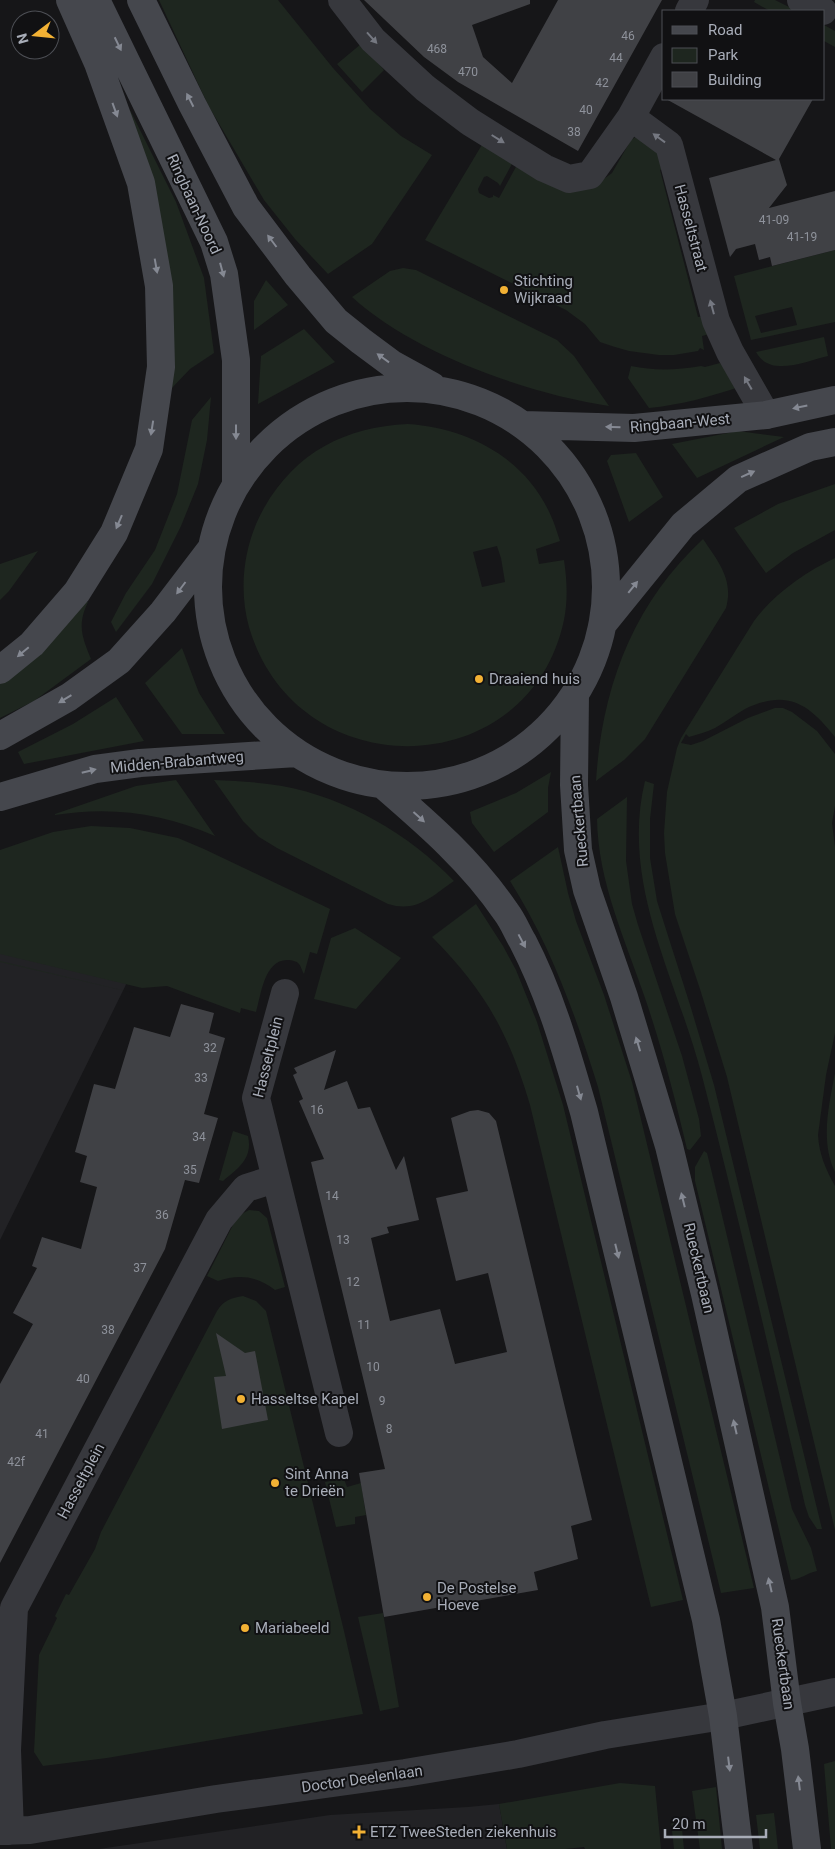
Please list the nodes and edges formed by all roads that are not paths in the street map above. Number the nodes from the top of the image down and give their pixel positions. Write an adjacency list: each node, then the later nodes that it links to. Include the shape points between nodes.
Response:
1 (70, 0): 17 (main road, one-way to 17, via 98,63 141,183 160,286 161,367 148,449 114,533 77,592 32,644)
2 (96, 0): 14 (main road, Ringbaan-Noord, one-way to 14, via 214,242 224,274 236,360)
3 (141, 0): 9 (main road, one-way to 3, via 392,364 336,321 298,276 246,207)
4 (342, 0): 8 (street, one-way to 8, via 373,40 425,88 470,122 544,168 568,179 590,175)
5 (801, 0): 6 (street)
6 (821, 10)
7 (662, 61): 8 (street)
8 (631, 117): 11 (street, Hasseltstraat, one-way to 8, via 716,321 669,145)
9 (440, 390): 12 (main road, via 492,406); 14 (main road, via 381,388 324,405 298,419 274,438)
10 (835, 400): 11 (main road, Ringbaan-West, one-way to 11)
11 (766, 415): 12 (main road, Ringbaan-West, one-way to 12, via 634,428)
12 (523, 425): 16 (main road, via 550,448 572,475 595,522 605,573)
13 (835, 442): 16 (main road, one-way to 13, via 683,525 738,479 810,447)
14 (236, 483): 15 (main road, via 223,508)
15 (211, 550): 19 (main road, one-way to 19, via 163,612 119,661 69,697); 20 (main road, via 207,588 209,608 211,627 223,664 254,714)
16 (602, 625): 18 (main road, via 589,668)
17 (0, 670)
18 (574, 694): 21 (main road, via 567,708 538,737 491,767 438,784); 27 (main road, Rueckertbaan, one-way to 18, via 775,1607 670,1146 587,890 578,850)
19 (0, 736)
20 (297, 753): 21 (main road, via 338,774); 22 (main road, Midden-Brabantweg, one-way to 20, via 122,765)
21 (383, 784): 28 (main road, one-way to 28, via 467,862 508,913 535,965 562,1037 584,1112 672,1474 706,1620)
22 (0, 797)
23 (285, 992): 24 (street, Hasseltplein, via 256,1098)
24 (275, 1179): 25 (street, Hasseltplein); 29 (street, Hasseltplein, via 246,1188 220,1220 14,1608)
25 (339, 1433)
26 (835, 1692): 27 (street, Doctor Deelenlaan)
27 (787, 1703): 28 (street, Doctor Deelenlaan); 31 (main road, Rueckertbaan, one-way to 27)
28 (722, 1716): 29 (street, Doctor Deelenlaan, via 405,1774 216,1799 30,1830); 30 (main road, one-way to 30)
29 (5, 1831)
30 (739, 1849)
31 (807, 1849)

